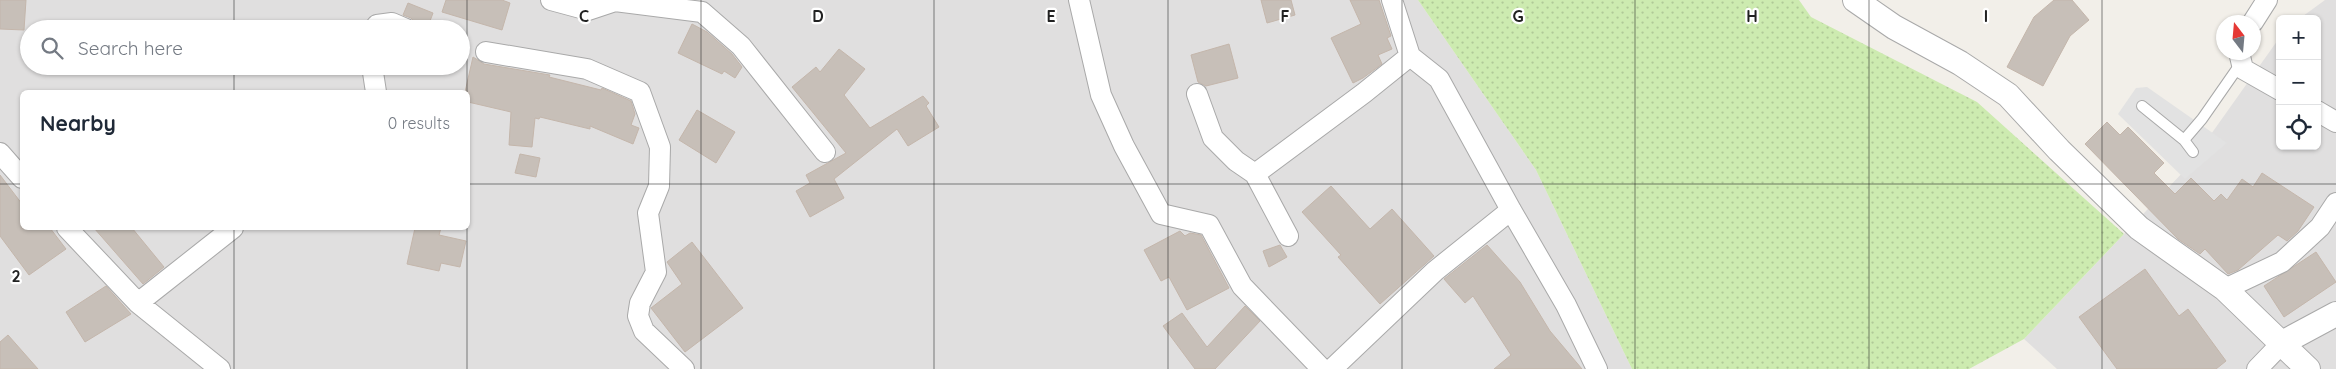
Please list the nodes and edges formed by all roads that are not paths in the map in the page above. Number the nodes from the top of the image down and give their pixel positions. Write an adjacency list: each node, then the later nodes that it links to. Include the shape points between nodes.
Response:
1 (551, 0): 19 (street, via 588,10 615,1 702,12 741,46)
2 (1079, 0): 35 (street, via 1101,95 1124,146 1162,214 1209,225 1242,286)
3 (1392, 0): 8 (street)
4 (1856, 0): 29 (street, via 1894,27 2008,94 2059,150 2139,228)
5 (2267, 0): 6 (street)
6 (2257, 15)
7 (486, 52): 34 (street, via 587,69 640,92 660,147 660,186 648,213 656,272 640,303 638,316 644,331)
8 (1410, 56): 22 (street); 25 (street, via 1440,78)
9 (2238, 60): 18 (lane, via 2202,119)
10 (2241, 60): 12 (street, via 2243,69)
11 (373, 75): 13 (street)
12 (2276, 88)
13 (376, 90)
14 (1197, 94): 22 (street, via 1213,138)
15 (2142, 106): 18 (lane)
16 (2321, 113): 17 (street)
17 (2336, 122)
18 (2184, 140): 20 (lane)
19 (825, 152)
20 (2193, 152)
21 (0, 153): 23 (street)
22 (1255, 174): 28 (street)
23 (20, 176)
24 (2336, 203): 29 (street, via 2320,227 2282,262)
25 (1511, 210): 36 (street, via 1435,272); 37 (street, via 1566,305)
26 (70, 230): 30 (street)
27 (230, 230): 30 (street)
28 (1288, 236)
29 (2225, 289): 32 (street)
30 (138, 303): 33 (street)
31 (2336, 314): 32 (street)
32 (2282, 344): 38 (street); 39 (street)
33 (220, 369)
34 (684, 369)
35 (1322, 369)
36 (1332, 369)
37 (1597, 369)
38 (2257, 369)
39 (2308, 369)

